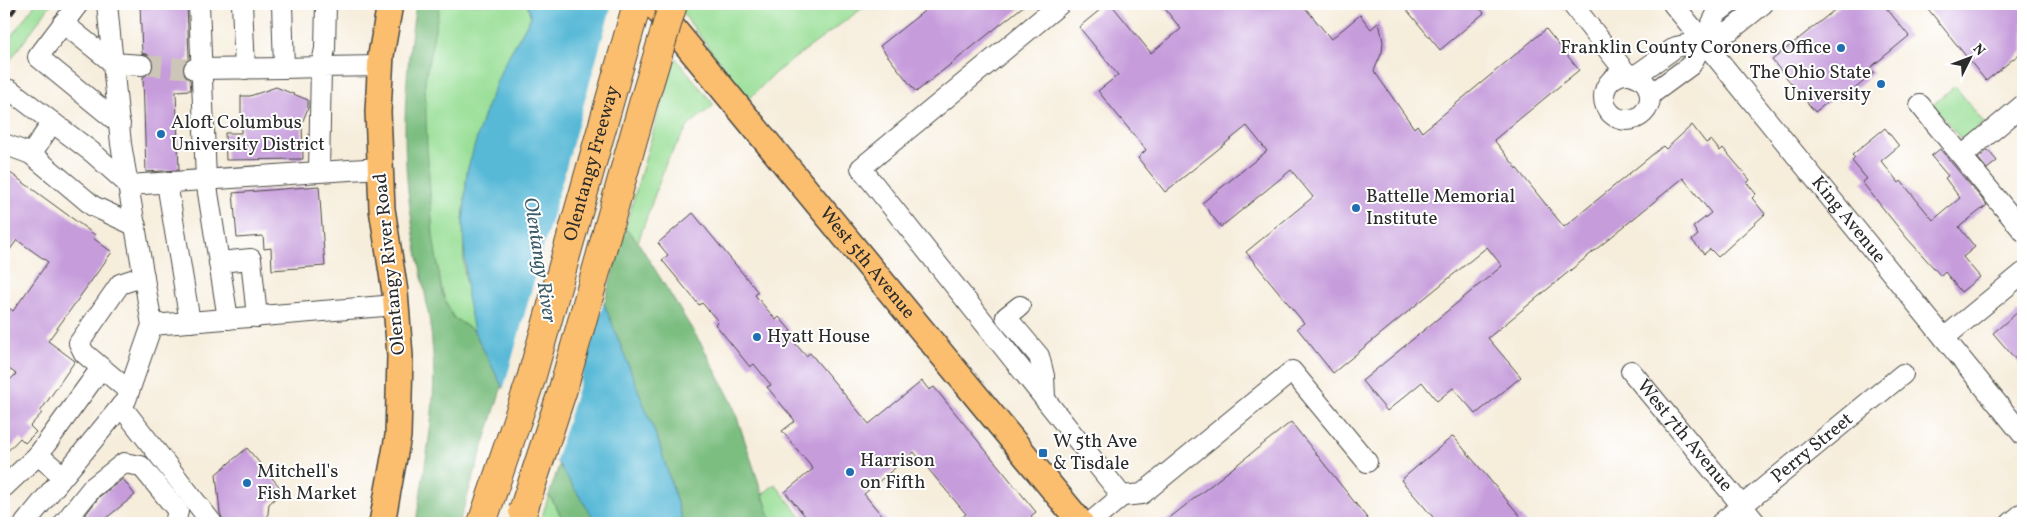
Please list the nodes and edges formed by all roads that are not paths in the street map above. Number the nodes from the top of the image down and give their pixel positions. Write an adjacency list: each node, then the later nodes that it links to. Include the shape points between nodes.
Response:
1 (78, 4): 16 (street)
2 (107, 4): 18 (street)
3 (199, 4): 23 (street)
4 (242, 4): 24 (street)
5 (282, 4): 22 (street)
6 (326, 4): 21 (street, via 325,49)
7 (390, 4): 20 (main road, Olentangy River Road)
8 (637, 4): 73 (highway, Olentangy Freeway, via 531,379)
9 (653, 4): 74 (main road, West 5th Avenue)
10 (673, 4): 67 (highway, Olentangy Freeway, bridge, via 564,389)
11 (1060, 4): 56 (street, via 861,168)
12 (1572, 4): 25 (street)
13 (1673, 4): 17 (street, King Avenue)
14 (1729, 4): 17 (street, via 1717,13)
15 (1763, 4): 17 (street, via 1731,30)
16 (63, 23): 18 (street); 31 (street, via 38,57)
17 (1703, 41): 25 (street, via 1676,47); 27 (street, via 1691,65); 51 (street, King Avenue)
18 (113, 63): 19 (street); 31 (street)
19 (142, 65)
20 (380, 66): 21 (street); 35 (main road, Olentangy River Road)
21 (321, 67): 22 (street); 36 (street)
22 (284, 68): 24 (street)
23 (199, 69): 24 (street); 37 (street)
24 (245, 69)
25 (1631, 75): 27 (street, via 1646,85); 27 (street, via 1620,76 1608,85 1605,100 1611,113 1624,120 1638,117 1648,106)
26 (10, 90): 30 (street)
27 (1650, 94)
28 (2023, 104): 34 (street)
29 (1920, 105): 34 (street)
30 (52, 123): 33 (street); 39 (street)
31 (120, 124): 39 (street)
32 (4, 144): 33 (street)
33 (31, 154): 40 (street, via 93,206)
34 (1962, 156): 41 (street)
35 (380, 168): 36 (street); 45 (main road, Olentangy River Road, via 382,209)
36 (318, 172): 37 (street)
37 (206, 180): 38 (street); 42 (street)
38 (167, 182): 39 (street); 49 (street)
39 (129, 185): 40 (street)
40 (136, 226): 44 (street)
41 (2023, 231)
42 (219, 262): 47 (street, via 251,259); 48 (street)
43 (2023, 272): 51 (street)
44 (144, 276): 50 (street); 52 (street, via 120,284 79,343 84,353)
45 (396, 305): 47 (street); 72 (main road, Olentangy River Road, via 400,356 398,436)
46 (1020, 306): 56 (street, via 1006,317 1039,356)
47 (257, 316): 48 (street)
48 (228, 319): 49 (street)
49 (190, 322): 50 (street)
50 (152, 325): 55 (street)
51 (1944, 338): 57 (street, King Avenue)
52 (101, 368): 55 (street); 58 (street)
53 (1631, 371): 65 (street, West 7th Avenue)
54 (1903, 374): 65 (street, Perry Street)
55 (125, 398): 60 (street); 71 (street)
56 (1046, 399): 63 (street)
57 (2023, 434)
58 (38, 455): 60 (street); 61 (street)
59 (1367, 462): 63 (street, via 1292,371 1142,494)
60 (61, 479): 62 (street, via 78,490); 64 (street)
61 (4, 487)
62 (92, 488): 69 (street); 70 (street, via 124,463 141,466 178,511)
63 (1122, 496): 75 (street)
64 (40, 505): 68 (street); 69 (street)
65 (1742, 506): 76 (street, Perry Street); 77 (street, West 7th Avenue)
66 (2023, 513): 78 (street)
67 (521, 517)
68 (25, 523)
69 (62, 523)
70 (175, 523)
71 (212, 523)
72 (382, 523)
73 (482, 523)
74 (1081, 523)
75 (1090, 523)
76 (1721, 523)
77 (1756, 523)
78 (2011, 523)

